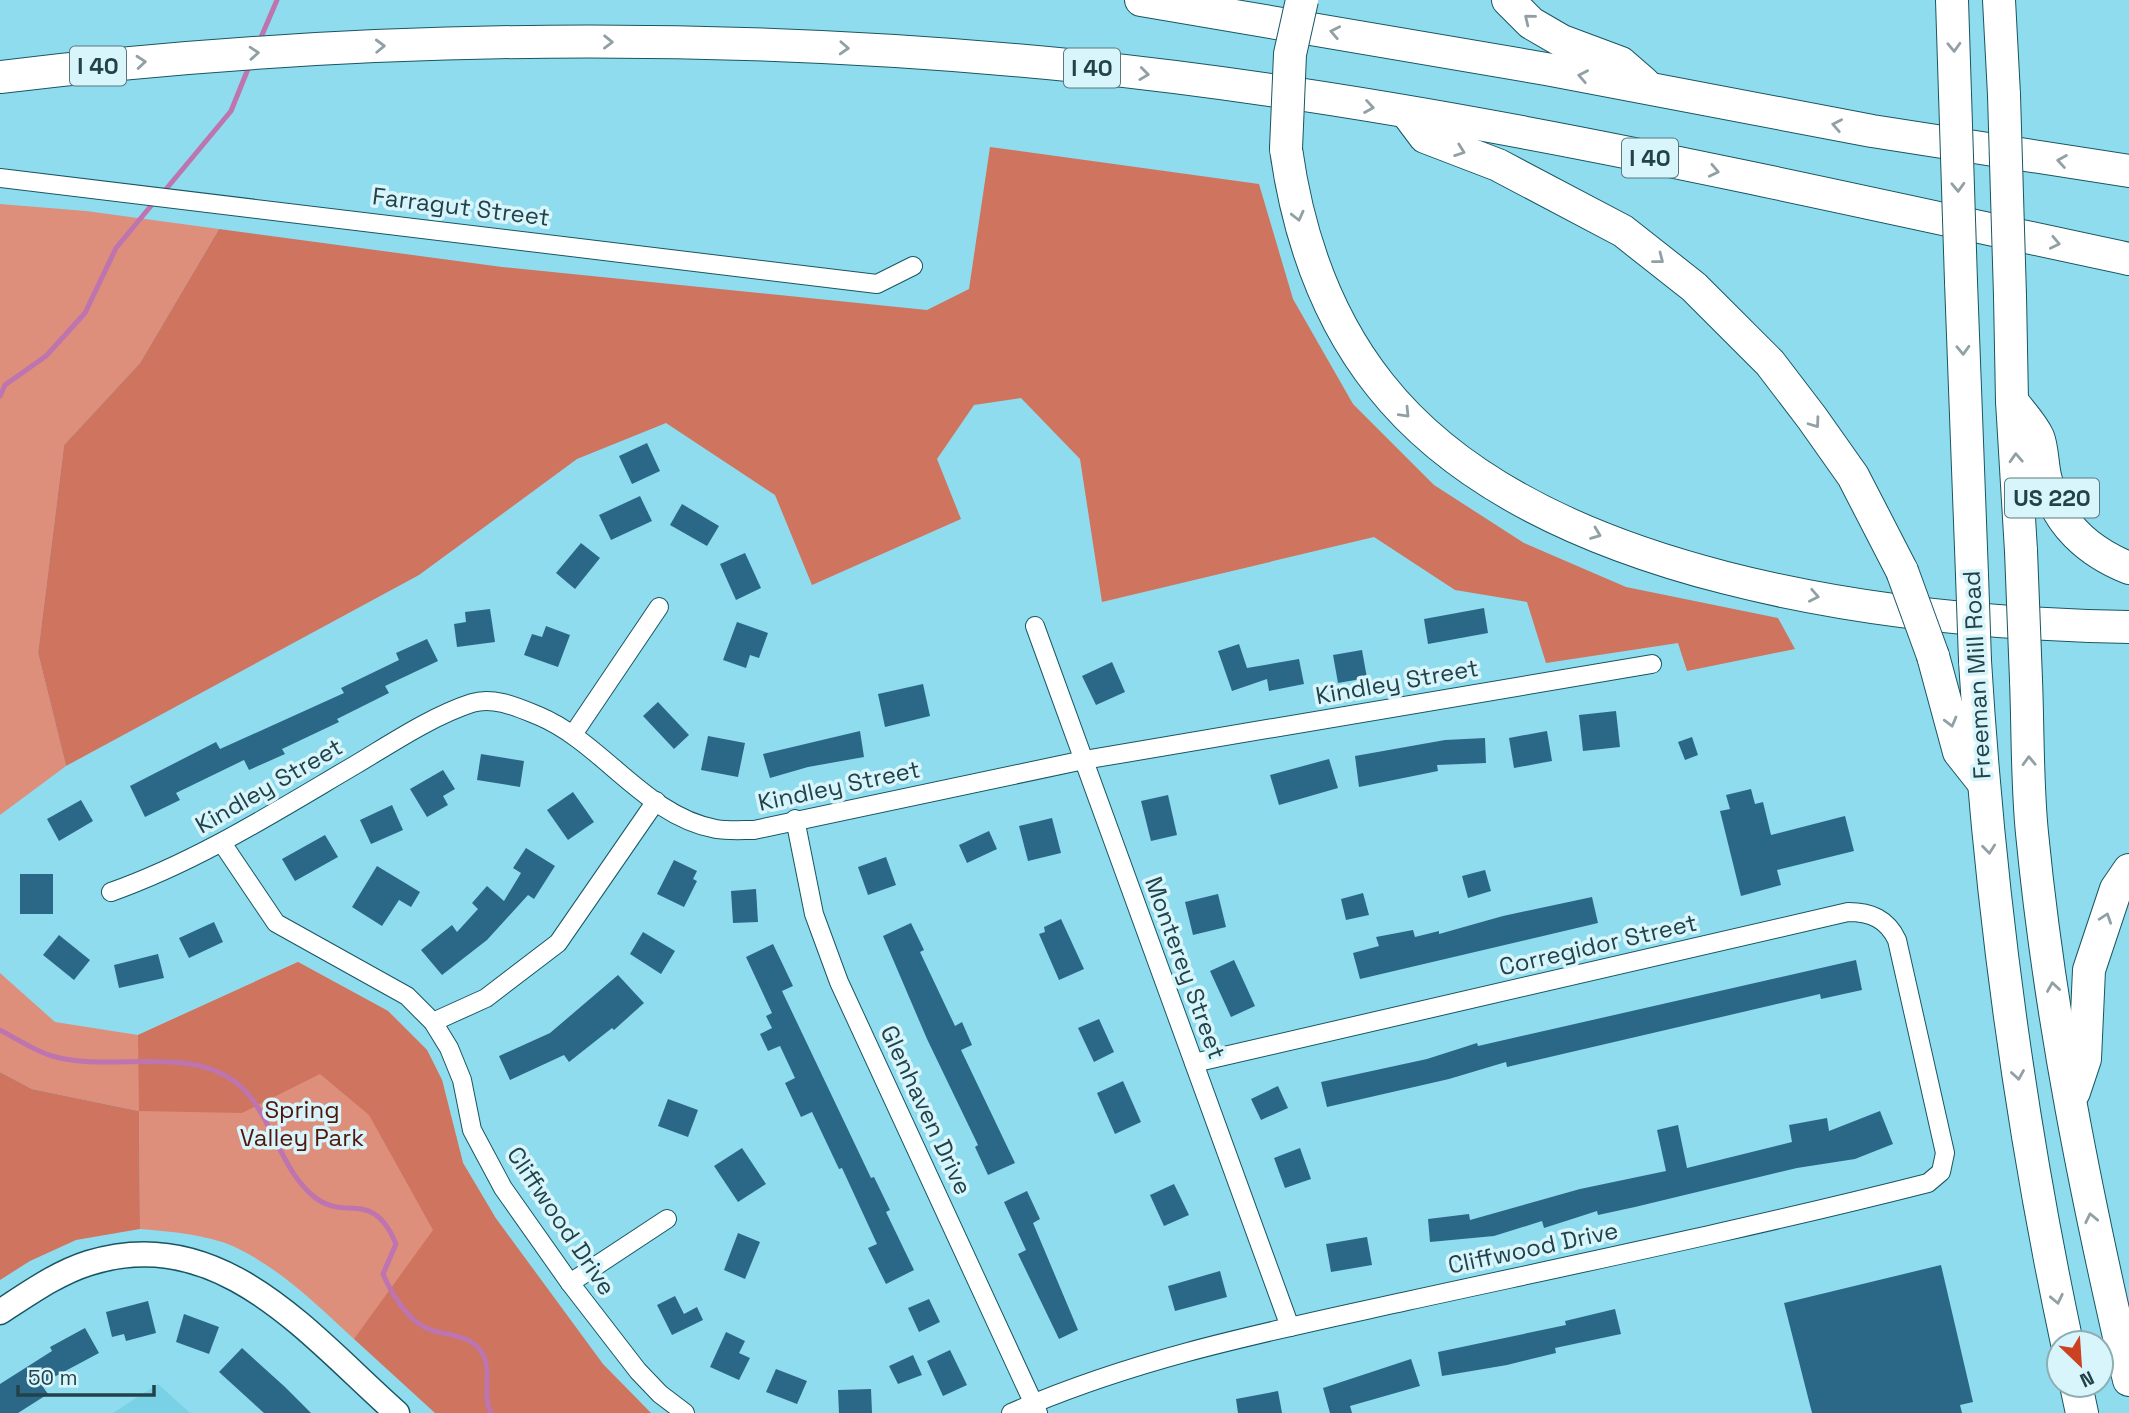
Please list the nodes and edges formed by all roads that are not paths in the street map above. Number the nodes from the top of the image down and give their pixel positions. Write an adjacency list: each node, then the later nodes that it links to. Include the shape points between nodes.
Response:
1 (1142, 0): 7 (highway, one-way to 1)
2 (1302, 0): 17 (highway, one-way to 17, bridge, via 1290,54 1286,149 1303,234 1316,275 1337,317 1379,384 1440,447 1482,478 1592,533 1766,587 1937,616 2044,626)
3 (1508, 0): 7 (highway, one-way to 3, via 1621,63 1562,41 1531,23)
4 (1952, 0): 21 (highway, Freeman Mill Road, one-way to 21, bridge)
5 (2000, 1): 13 (highway, Freeman Mill Road, bridge)
6 (0, 77): 8 (highway, I 40, one-way to 8, via 312,49 587,42 858,49 1080,66)
7 (1650, 88): 9 (highway, one-way to 7, via 1872,131)
8 (1407, 113): 11 (highway, I 40, one-way to 11, via 1648,157); 21 (highway, one-way to 21, bridge, via 1425,137 1498,165 1623,231 1694,287 1770,363 1853,476 1902,570 1933,656 1959,752)
9 (2129, 171)
10 (0, 178): 12 (street, Farragut Street, via 877,284)
11 (2129, 259)
12 (912, 266)
13 (2012, 401): 14 (highway, US 220, via 2038,437 2046,482 2063,519 2106,559); 30 (highway, Freeman Mill Road, one-way to 13, bridge, via 2032,831)
14 (2129, 568)
15 (659, 607): 19 (street)
16 (1035, 626): 20 (street, Monterey Street)
17 (2129, 627)
18 (1652, 664): 20 (street, Kindley Street)
19 (574, 733): 22 (street, Kindley Street); 24 (street, Kindley Street, via 504,703 474,702 403,737)
20 (1084, 760): 23 (street, Kindley Street); 29 (street, Monterey Street)
21 (1982, 781): 35 (highway, Freeman Mill Road, one-way to 35, via 2004,989)
22 (656, 801): 23 (street, Kindley Street, via 686,819 717,829 754,830); 27 (street, via 558,943 486,998)
23 (795, 819): 37 (street, Glenhaven Drive, via 814,914 839,982)
24 (222, 843): 26 (street, Kindley Street, via 163,874); 27 (street, Cliffwood Drive, via 276,923 407,996)
25 (2129, 870): 30 (highway, one-way to 25, via 2085,1059 2088,970 2116,889)
26 (111, 892)
27 (433, 1022): 32 (street, Cliffwood Drive, via 462,1080 472,1130 503,1188)
28 (1921, 1044): 29 (street, Corregidor Street, via 1897,940 1886,924 1861,912 1849,912); 34 (street, Cliffwood Drive, via 1945,1153 1941,1172 1928,1184)
29 (1194, 1063): 34 (street, Monterey Street)
30 (2070, 1103): 36 (highway, Freeman Mill Road, one-way to 30)
31 (667, 1219): 32 (street)
32 (570, 1283): 39 (street, Cliffwood Drive, via 638,1371)
33 (0, 1312): 38 (street, via 64,1273 98,1261 141,1254 201,1262 263,1293)
34 (1290, 1327): 37 (street, Cliffwood Drive, via 1115,1371)
35 (2064, 1329)
36 (2129, 1380)
37 (1036, 1408): 40 (street, Cliffwood Drive)
38 (397, 1413)
39 (685, 1413)
40 (1011, 1413)

